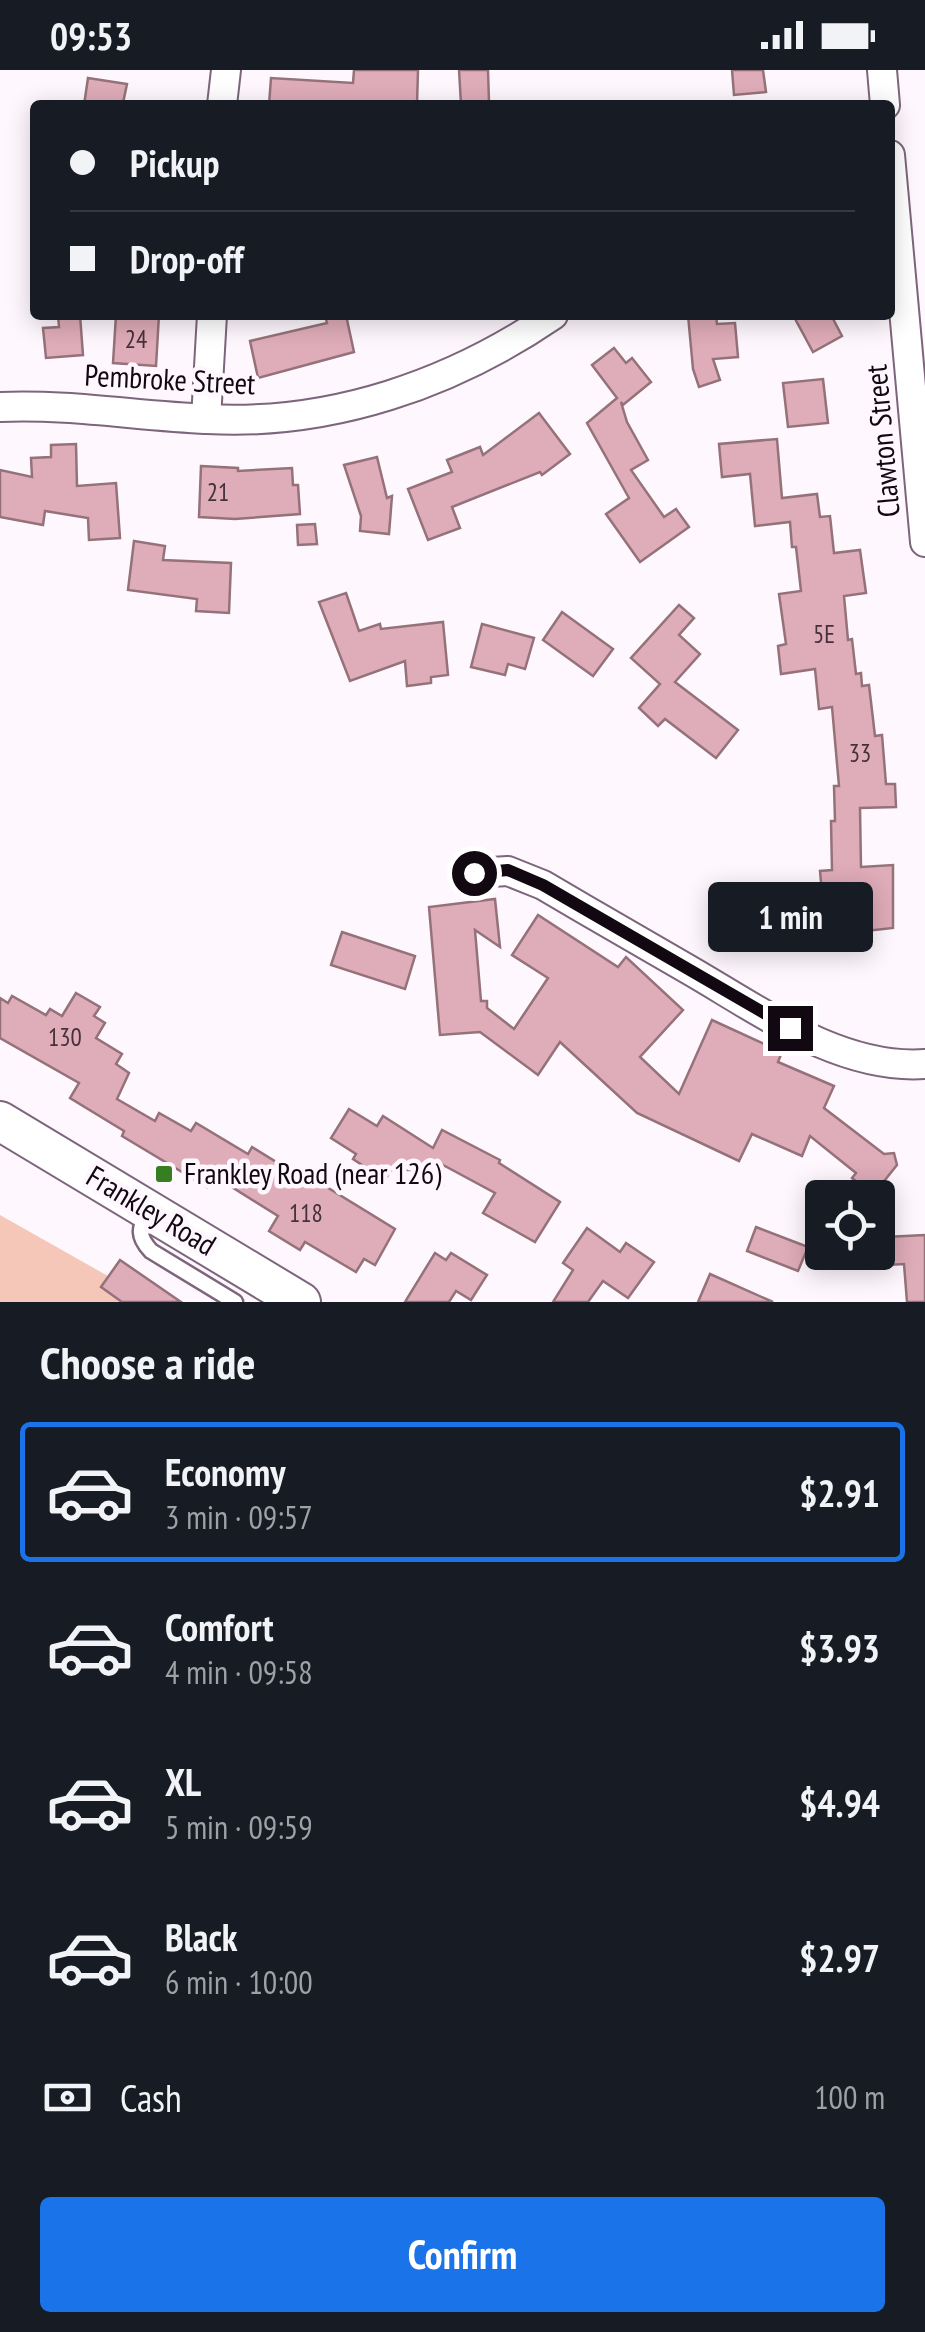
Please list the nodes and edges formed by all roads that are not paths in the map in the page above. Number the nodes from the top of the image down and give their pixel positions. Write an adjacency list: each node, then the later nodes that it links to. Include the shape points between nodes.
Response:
1 (226, 70): 3 (street)
2 (882, 70): 4 (street)
3 (223, 100)
4 (885, 100)
5 (895, 237): 8 (street, Clawton Street)
6 (212, 320): 10 (street)
7 (545, 320): 10 (street, Pembroke Street, via 472,364 348,408)
8 (915, 332): 11 (street, Clawton Street)
9 (0, 407): 10 (street, Pembroke Street)
10 (206, 420)
11 (925, 542)
12 (474, 873): 13 (street, via 508,870 543,885 790,1028 855,1054)
13 (925, 1064)
14 (0, 1120): 15 (street, Frankley Road)
15 (149, 1210): 16 (lane, via 140,1226 151,1251); 17 (street, Frankley Road)
16 (234, 1302)
17 (302, 1302)

